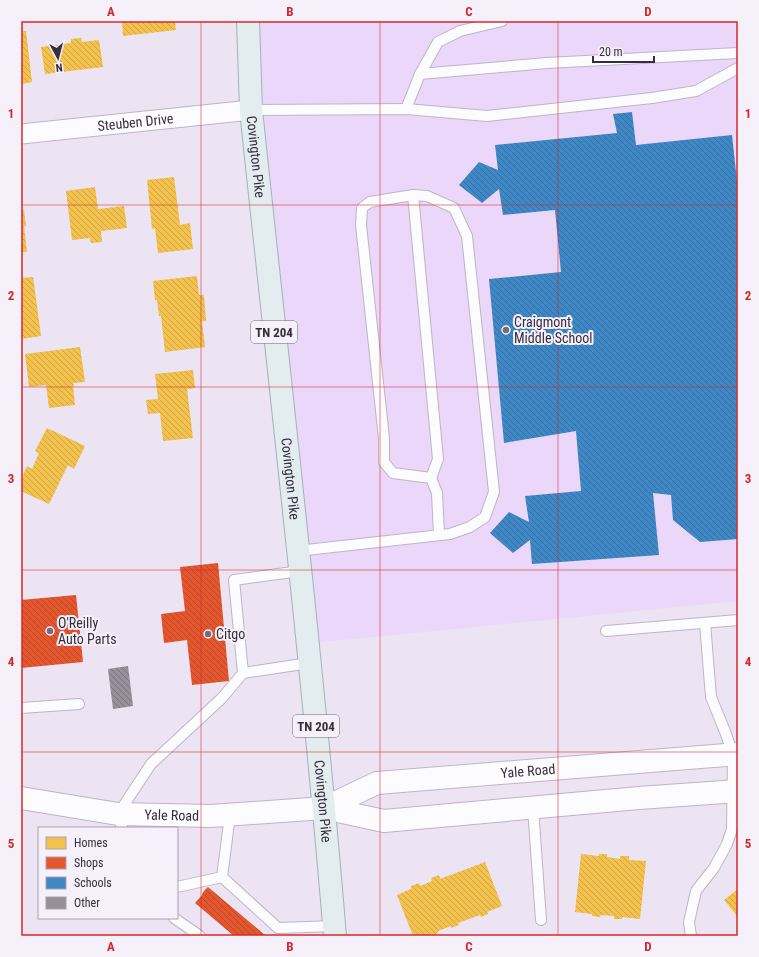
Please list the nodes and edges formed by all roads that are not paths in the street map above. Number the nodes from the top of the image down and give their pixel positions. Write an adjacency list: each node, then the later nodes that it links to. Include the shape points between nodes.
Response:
1 (248, 21): 6 (main road, Covington Pike / TN 204)
2 (502, 21): 5 (lane, via 460,31 438,42)
3 (738, 53): 5 (lane, via 547,63)
4 (738, 68): 7 (lane, via 696,91 652,98 488,116)
5 (420, 74): 7 (lane)
6 (251, 110): 7 (lane); 8 (street, Steuben Drive); 12 (main road, Covington Pike / TN 204)
7 (406, 110)
8 (21, 134)
9 (412, 195): 10 (lane, via 438,459); 10 (lane, via 370,202 362,208 361,225 384,438 384,462 393,472); 11 (lane, via 427,196 454,208 467,236 494,492 485,517 470,527)
10 (431, 478): 11 (lane, via 437,493)
11 (439, 535): 12 (lane)
12 (299, 561): 16 (main road, Covington Pike / TN 204); 17 (lane, via 234,580)
13 (738, 620): 14 (lane)
14 (705, 623): 15 (lane); 20 (lane, via 711,697)
15 (606, 630)
16 (309, 663): 17 (lane); 23 (main road, Covington Pike / TN 204)
17 (243, 673): 26 (lane, via 222,698 151,764)
18 (79, 704): 19 (lane)
19 (21, 708)
20 (735, 755): 21 (lane); 23 (main road, Yale Road, via 377,783)
21 (735, 791): 24 (main road, Yale Road); 34 (lane, via 732,829 727,844 714,868 696,891 689,922)
22 (21, 798): 26 (main road, Yale Road)
23 (324, 808): 24 (main road, Yale Road, via 384,822); 25 (main road, Yale Road); 31 (main road, Covington Pike / TN 204)
24 (533, 808): 30 (lane)
25 (230, 815): 26 (main road, Yale Road); 27 (lane)
26 (120, 821)
27 (222, 877): 28 (lane); 32 (lane)
28 (178, 887)
29 (175, 919): 33 (lane)
30 (541, 920)
31 (335, 931): 32 (lane)
32 (278, 932)
33 (200, 936)
34 (691, 936)

